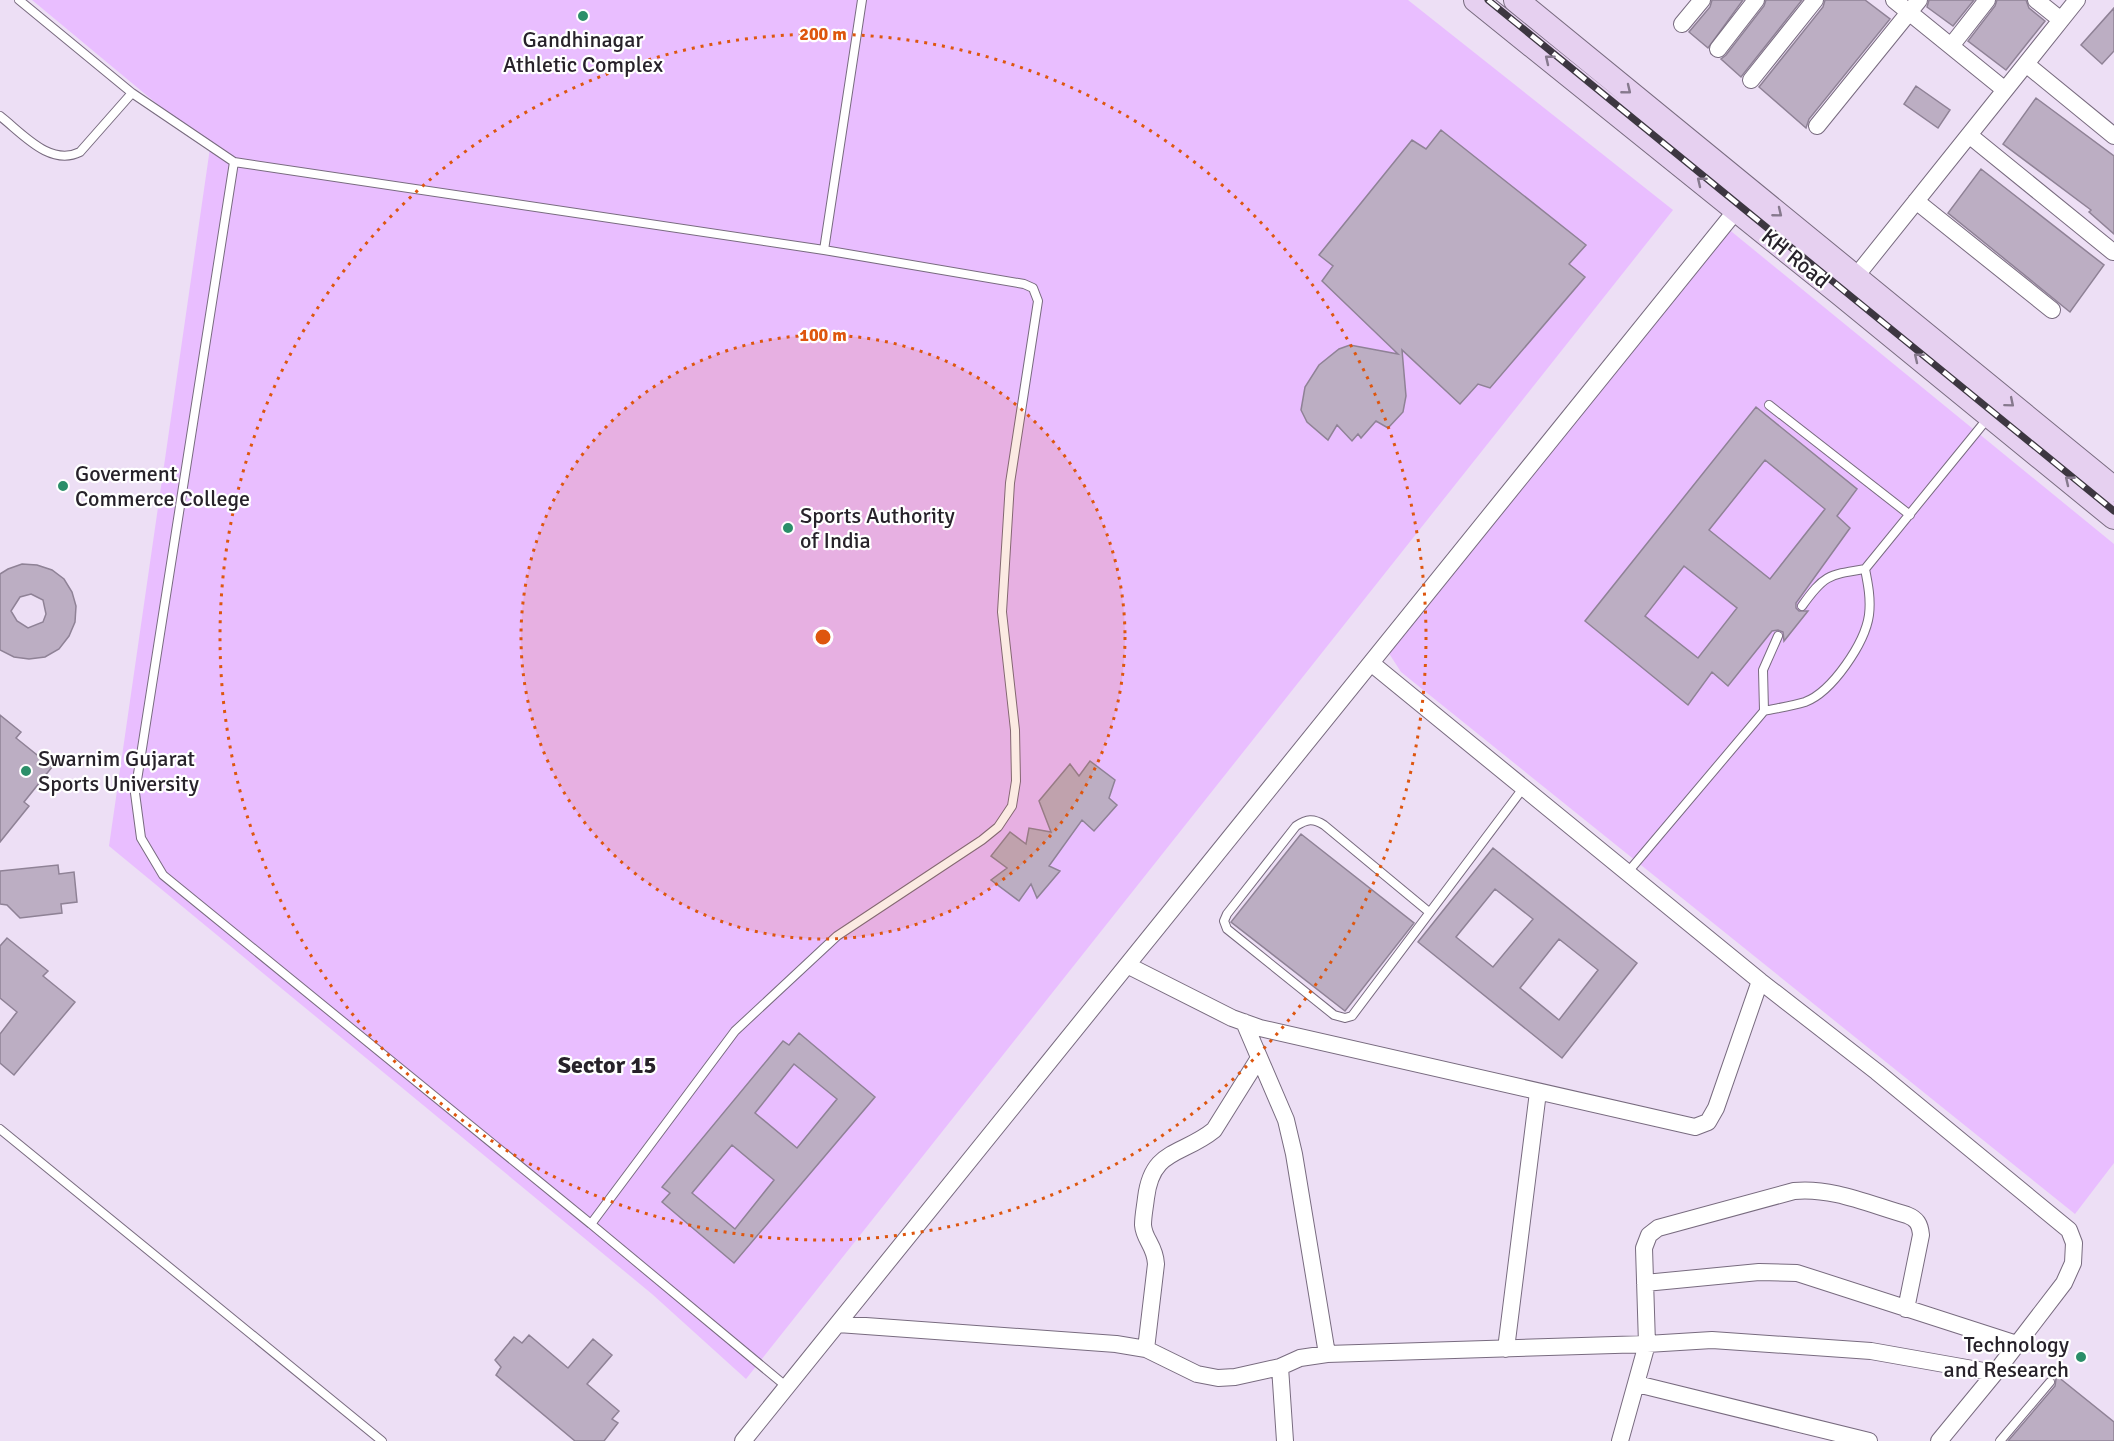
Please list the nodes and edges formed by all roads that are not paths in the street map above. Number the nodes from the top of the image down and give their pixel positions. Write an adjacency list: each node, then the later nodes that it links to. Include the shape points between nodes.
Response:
1 (18, 0): 20 (lane)
2 (862, 0): 29 (lane)
3 (1476, 0): 28 (main road, KH Road, one-way to 3)
4 (1516, 0): 26 (main road, KH Road, one-way to 26)
5 (1702, 0): 14 (street)
6 (1756, 0): 16 (street)
7 (1815, 0): 18 (street)
8 (1894, 0): 12 (street)
9 (1987, 0): 15 (street)
10 (2036, 0): 13 (street)
11 (2077, 0): 13 (street)
12 (1914, 6): 15 (street); 22 (street)
13 (2061, 20): 17 (street)
14 (1682, 24)
15 (1951, 46): 19 (street)
16 (1718, 49)
17 (2026, 64): 19 (street); 24 (street)
18 (1751, 80)
19 (2005, 90): 23 (street)
20 (132, 93): 21 (lane, via 80,153 70,157 45,152); 25 (lane)
21 (0, 116)
22 (1817, 126)
23 (1969, 135): 27 (street); 30 (street)
24 (2114, 136)
25 (234, 162): 29 (lane); 53 (lane, via 135,793 141,838 163,875)
26 (1752, 191): 28 (street); 31 (main road, KH Road, one-way to 31)
27 (1916, 201): 31 (street); 32 (street)
28 (1737, 210): 31 (main road, KH Road); 42 (street)
29 (824, 250): 53 (lane, via 1024,284 1033,288 1038,301 1010,483 1002,612 1015,730 1016,781 1012,806 998,827 982,840 837,936 735,1031)
30 (2113, 252)
31 (1848, 285): 33 (main road, KH Road)
32 (2052, 310)
33 (1978, 392): 35 (main road, KH Road); 36 (main road, KH Road, one-way to 36)
34 (1769, 405): 37 (lane)
35 (1990, 416): 37 (lane); 38 (main road, KH Road, one-way to 35)
36 (2114, 489)
37 (1910, 515): 39 (lane)
38 (2114, 517)
39 (1865, 569): 40 (lane, via 1825,578); 43 (lane, via 1869,616 1862,636 1836,677 1806,702)
40 (1802, 606)
41 (1778, 636): 43 (lane, via 1763,670)
42 (1371, 663): 44 (street); 47 (street)
43 (1764, 711): 45 (lane)
44 (1524, 787): 45 (street); 46 (lane)
45 (1628, 872): 48 (street)
46 (1429, 912): 46 (lane, via 1352,1016 1345,1018 1334,1015 1227,929 1224,921 1296,826 1306,819 1316,819 1324,825)
47 (1127, 965): 49 (street); 56 (street)
48 (1760, 981): 51 (street, via 1708,1122 1695,1127 1680,1125); 58 (street, via 2069,1230 2074,1243 2073,1263 2064,1283)
49 (1244, 1023): 50 (street); 51 (street)
50 (1259, 1058): 59 (street, via 1214,1131 1161,1161 1153,1171 1143,1224 1156,1252); 61 (street, via 1286,1120)
51 (1538, 1092): 60 (street)
52 (0, 1129): 67 (lane)
53 (591, 1224): 66 (lane)
54 (1645, 1284): 55 (street, via 1759,1272 1797,1273); 55 (street, via 1644,1248 1658,1228 1809,1189 1907,1215 1920,1225); 57 (street)
55 (1906, 1309): 58 (street)
56 (838, 1324): 59 (street); 66 (street)
57 (1647, 1344): 60 (street); 63 (street, via 1712,1340 1835,1347); 65 (street)
58 (2017, 1344): 63 (street)
59 (1146, 1349): 62 (street, via 1197,1374 1218,1378)
60 (1506, 1349): 61 (street)
61 (1327, 1354): 62 (street)
62 (1280, 1367): 69 (street)
63 (1995, 1373): 72 (street)
64 (2050, 1382): 73 (lane)
65 (1637, 1384): 70 (street); 71 (street)
66 (787, 1387): 68 (street)
67 (382, 1441)
68 (743, 1441)
69 (1285, 1441)
70 (1620, 1441)
71 (1869, 1441)
72 (1939, 1441)
73 (2000, 1441)

